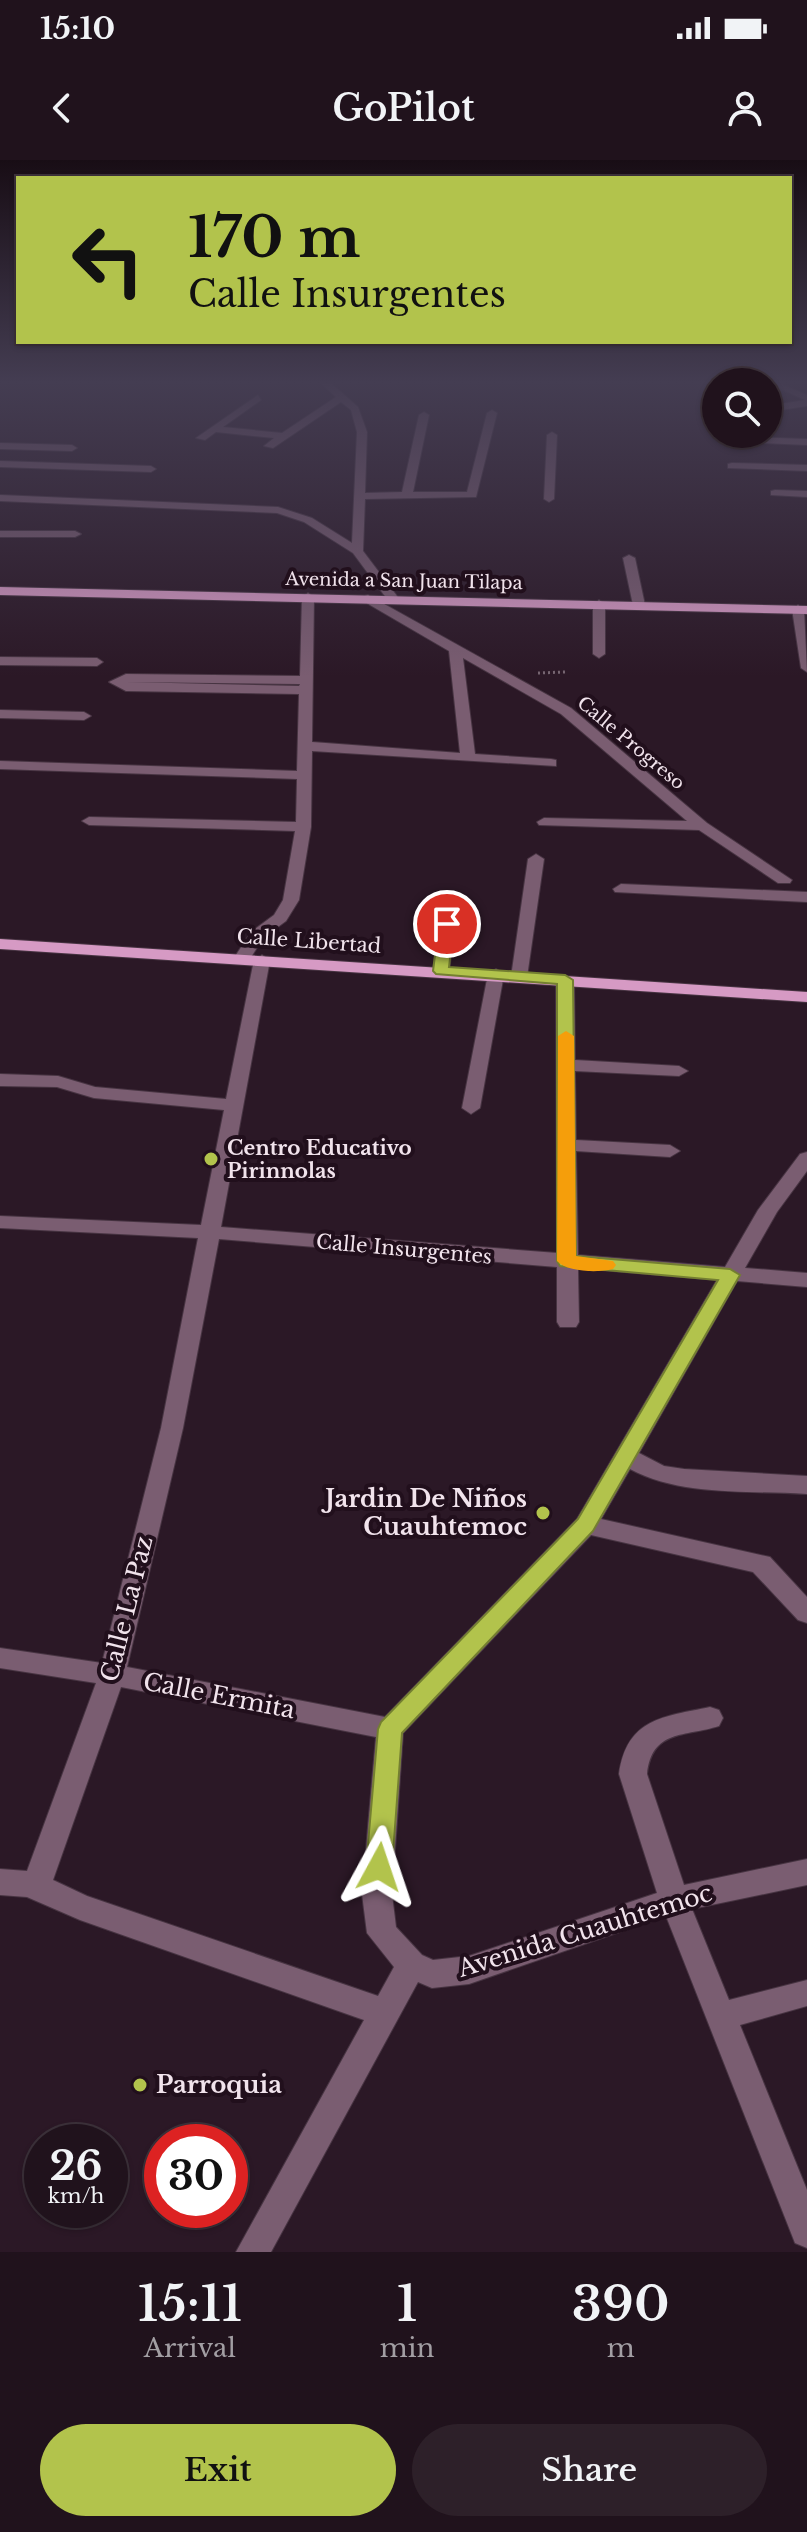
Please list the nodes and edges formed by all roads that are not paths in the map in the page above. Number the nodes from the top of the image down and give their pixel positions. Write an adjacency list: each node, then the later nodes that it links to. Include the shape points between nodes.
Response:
1 (360, 482): 7 (street)
2 (410, 482): 8 (street)
3 (477, 482): 8 (street, via 475,493 462,497)
4 (550, 482): 10 (street)
5 (775, 493): 6 (street)
6 (807, 494)
7 (359, 496): 8 (street); 13 (street)
8 (407, 496)
9 (0, 498): 13 (street, via 278,510 308,520)
10 (549, 499)
11 (0, 534): 12 (street)
12 (75, 534)
13 (357, 551): 18 (street)
14 (629, 558): 20 (street)
15 (0, 591): 16 (main road, Avenida a San Juan Tilapa)
16 (308, 597): 17 (main road, Avenida a San Juan Tilapa); 28 (street)
17 (364, 598): 18 (main road, Avenida a San Juan Tilapa); 22 (street, Calle Progreso)
18 (394, 600): 19 (main road, Avenida a San Juan Tilapa)
19 (599, 604): 20 (main road, Avenida a San Juan Tilapa); 23 (street)
20 (639, 605): 21 (main road, Avenida a San Juan Tilapa)
21 (803, 610): 26 (street)
22 (455, 648): 32 (street); 38 (street, Calle Progreso, via 583,722)
23 (599, 654)
24 (0, 661): 25 (street)
25 (97, 662)
26 (807, 668)
27 (270, 684): 27 (street, via 126,687 116,682 126,678); 28 (street)
28 (306, 685): 31 (street)
29 (0, 714): 30 (street)
30 (84, 716)
31 (304, 746): 32 (street); 35 (street)
32 (468, 757): 33 (street)
33 (551, 763)
34 (0, 765): 35 (street)
35 (303, 775): 39 (street)
36 (89, 821): 39 (street)
37 (544, 822): 38 (street)
38 (702, 826): 41 (street, Calle Progreso)
39 (303, 827): 46 (street, via 287,909 257,935)
40 (536, 859): 49 (street)
41 (784, 880)
42 (621, 889): 43 (street)
43 (807, 897)
44 (447, 924): 47 (street)
45 (0, 944): 46 (main road, Calle Libertad)
46 (252, 959): 47 (main road, Calle Libertad); 55 (street, Calle La Paz)
47 (441, 971): 48 (main road, Calle Libertad)
48 (496, 974): 49 (main road, Calle Libertad); 56 (street)
49 (519, 977): 50 (main road, Calle Libertad)
50 (565, 980): 51 (main road, Calle Libertad); 52 (street)
51 (807, 997)
52 (567, 1065): 53 (street); 57 (street)
53 (679, 1071)
54 (0, 1080): 55 (street, via 58,1082 94,1092)
55 (235, 1106): 61 (street, Calle La Paz)
56 (471, 1108)
57 (567, 1145): 58 (street); 62 (street)
58 (670, 1151)
59 (807, 1158): 63 (street, via 783,1187)
60 (0, 1222): 61 (street, Calle Insurgentes)
61 (209, 1232): 62 (street, Calle Insurgentes); 71 (street, Calle La Paz, via 172,1428)
62 (566, 1261): 63 (street, Calle Insurgentes); 65 (street)
63 (730, 1275): 64 (street, Calle Insurgentes); 66 (street)
64 (807, 1280)
65 (568, 1322)
66 (626, 1456): 67 (street, via 659,1474); 68 (street)
67 (807, 1485)
68 (586, 1525): 69 (street, via 761,1564); 73 (street)
69 (807, 1613)
70 (0, 1658): 71 (street, Calle Ermita)
71 (112, 1675): 73 (street, Calle Ermita); 76 (street, Calle La Paz)
72 (710, 1718): 77 (street, via 654,1732 640,1741 633,1756 633,1774)
73 (390, 1729): 78 (street, via 377,1894 382,1933)
74 (807, 1872): 77 (street, Avenida Cuauhtemoc)
75 (0, 1882): 76 (street)
76 (36, 1887): 80 (street)
77 (674, 1900): 78 (street, Avenida Cuauhtemoc, via 469,1970 432,1974); 81 (street)
78 (411, 1965): 80 (street)
79 (805, 1993): 81 (street)
80 (385, 2013): 83 (street)
81 (722, 2016): 82 (street)
82 (807, 2231)
83 (253, 2252)

